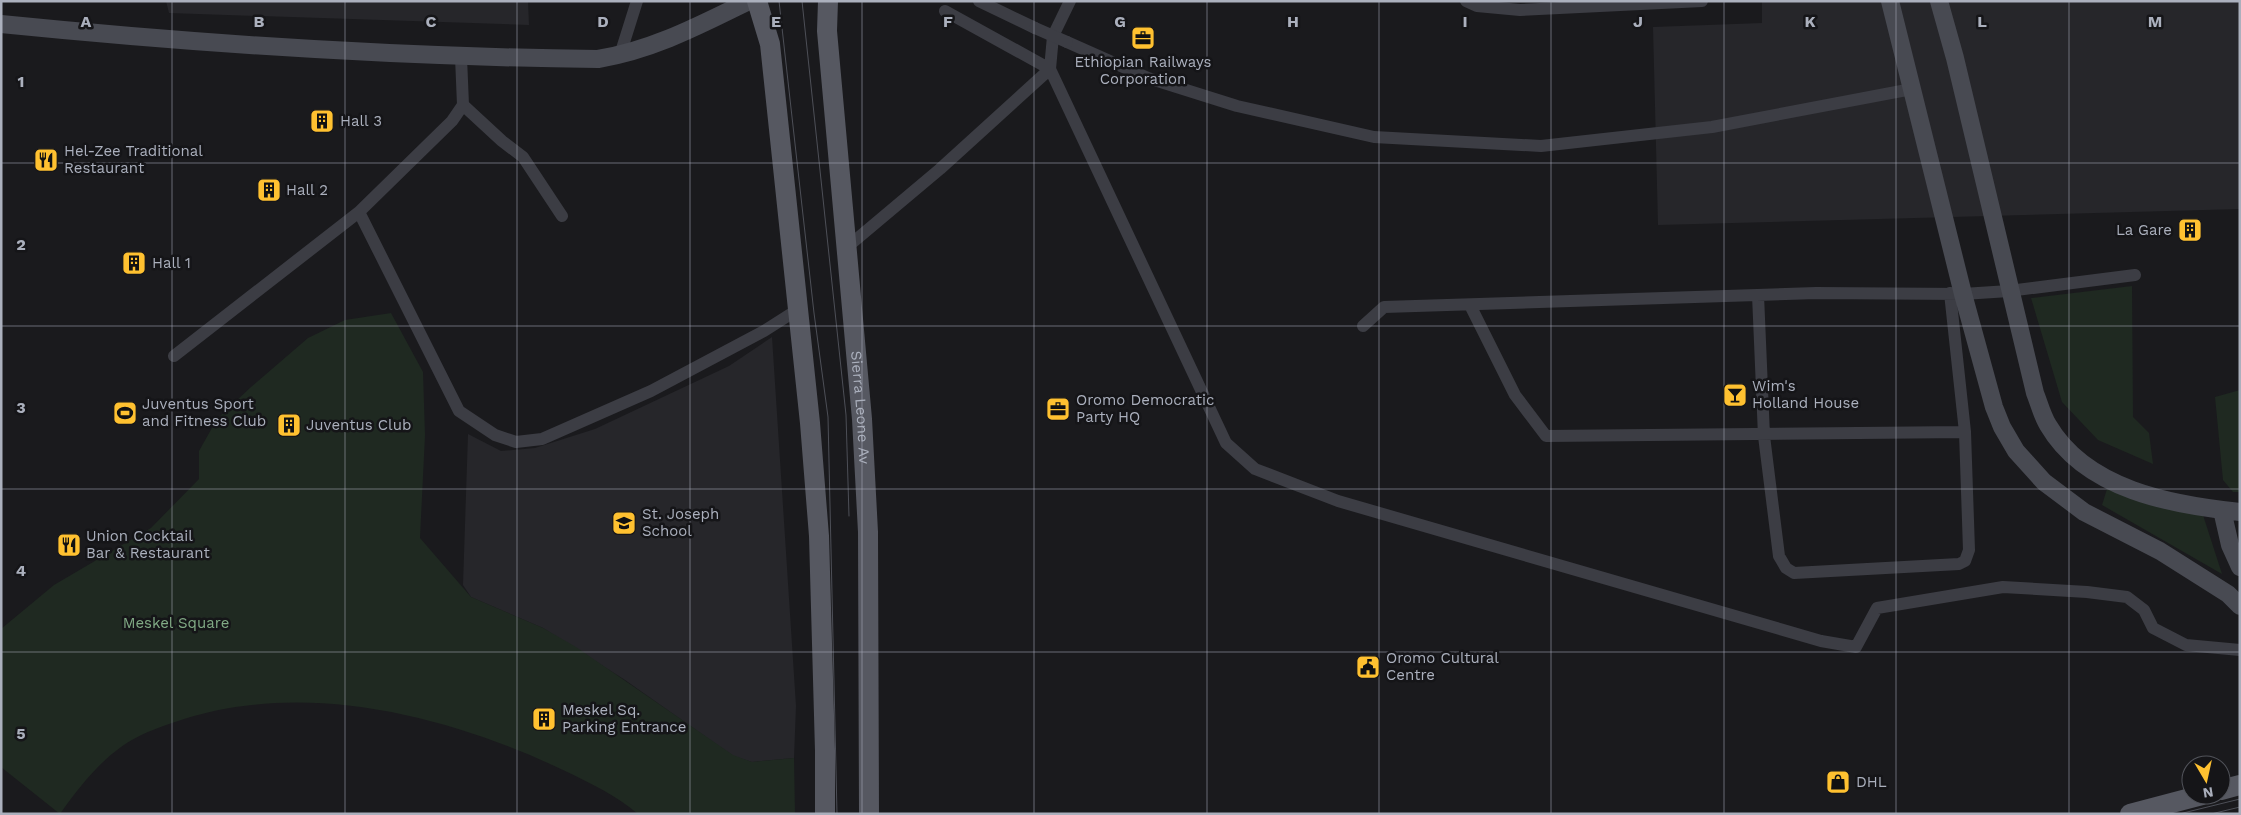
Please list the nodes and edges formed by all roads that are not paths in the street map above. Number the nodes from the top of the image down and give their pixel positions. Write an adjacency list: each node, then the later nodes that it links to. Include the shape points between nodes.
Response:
1 (636, 1): 13 (street)
2 (749, 1): 13 (main road, via 662,43)
3 (757, 1): 26 (main road, via 770,44)
4 (828, 1): 20 (main road, Sierra Leone Av, via 827,31)
5 (979, 1): 16 (street, bridge, via 1148,78 1237,106 1374,138 1541,146 1712,127)
6 (1070, 1): 15 (street, via 1053,36)
7 (1466, 1): 8 (street, via 1477,6 1520,10)
8 (1702, 1)
9 (1890, 1): 16 (main road)
10 (1939, 1): 22 (main road)
11 (945, 11): 15 (street)
12 (1, 24): 14 (main road, via 156,40)
13 (620, 55): 14 (main road, via 598,59)
14 (460, 57): 17 (street)
15 (1050, 69): 20 (street, via 940,169); 35 (street, via 1226,443 1254,469 1345,504 1821,641 1856,647 1877,608 2002,587 2127,598 2144,610 2152,628 2186,645)
16 (1912, 90): 23 (main road)
17 (463, 105): 18 (street, via 452,121); 19 (street, via 523,157)
18 (358, 212): 26 (street, via 459,411 495,434 516,442 542,438 651,391); 28 (street)
19 (562, 216)
20 (846, 248): 38 (main road, Sierra Leone Av, via 862,419 867,522)
21 (2135, 275): 22 (street)
22 (2009, 292): 23 (street); 31 (main road, via 2035,393 2048,425 2074,456 2128,489 2176,504)
23 (1956, 294): 24 (street); 29 (street); 34 (main road, via 2002,427 2016,451 2044,482 2084,512 2160,551 2228,594)
24 (1758, 295): 25 (street); 30 (street)
25 (1470, 305): 27 (street, via 1384,307); 30 (street, via 1515,395 1546,436)
26 (798, 310): 37 (main road, via 819,536)
27 (1363, 326)
28 (174, 356)
29 (1965, 432): 30 (street); 30 (street, via 1969,550 1965,560 1959,564 1794,573 1786,568 1779,556)
30 (1764, 436)
31 (2222, 510): 32 (main road); 33 (main road, via 2230,545)
32 (2240, 512)
33 (2240, 567)
34 (2240, 606)
35 (2240, 650)
36 (2181, 801): 39 (main road)
37 (825, 814)
38 (869, 814)
39 (2130, 814)

